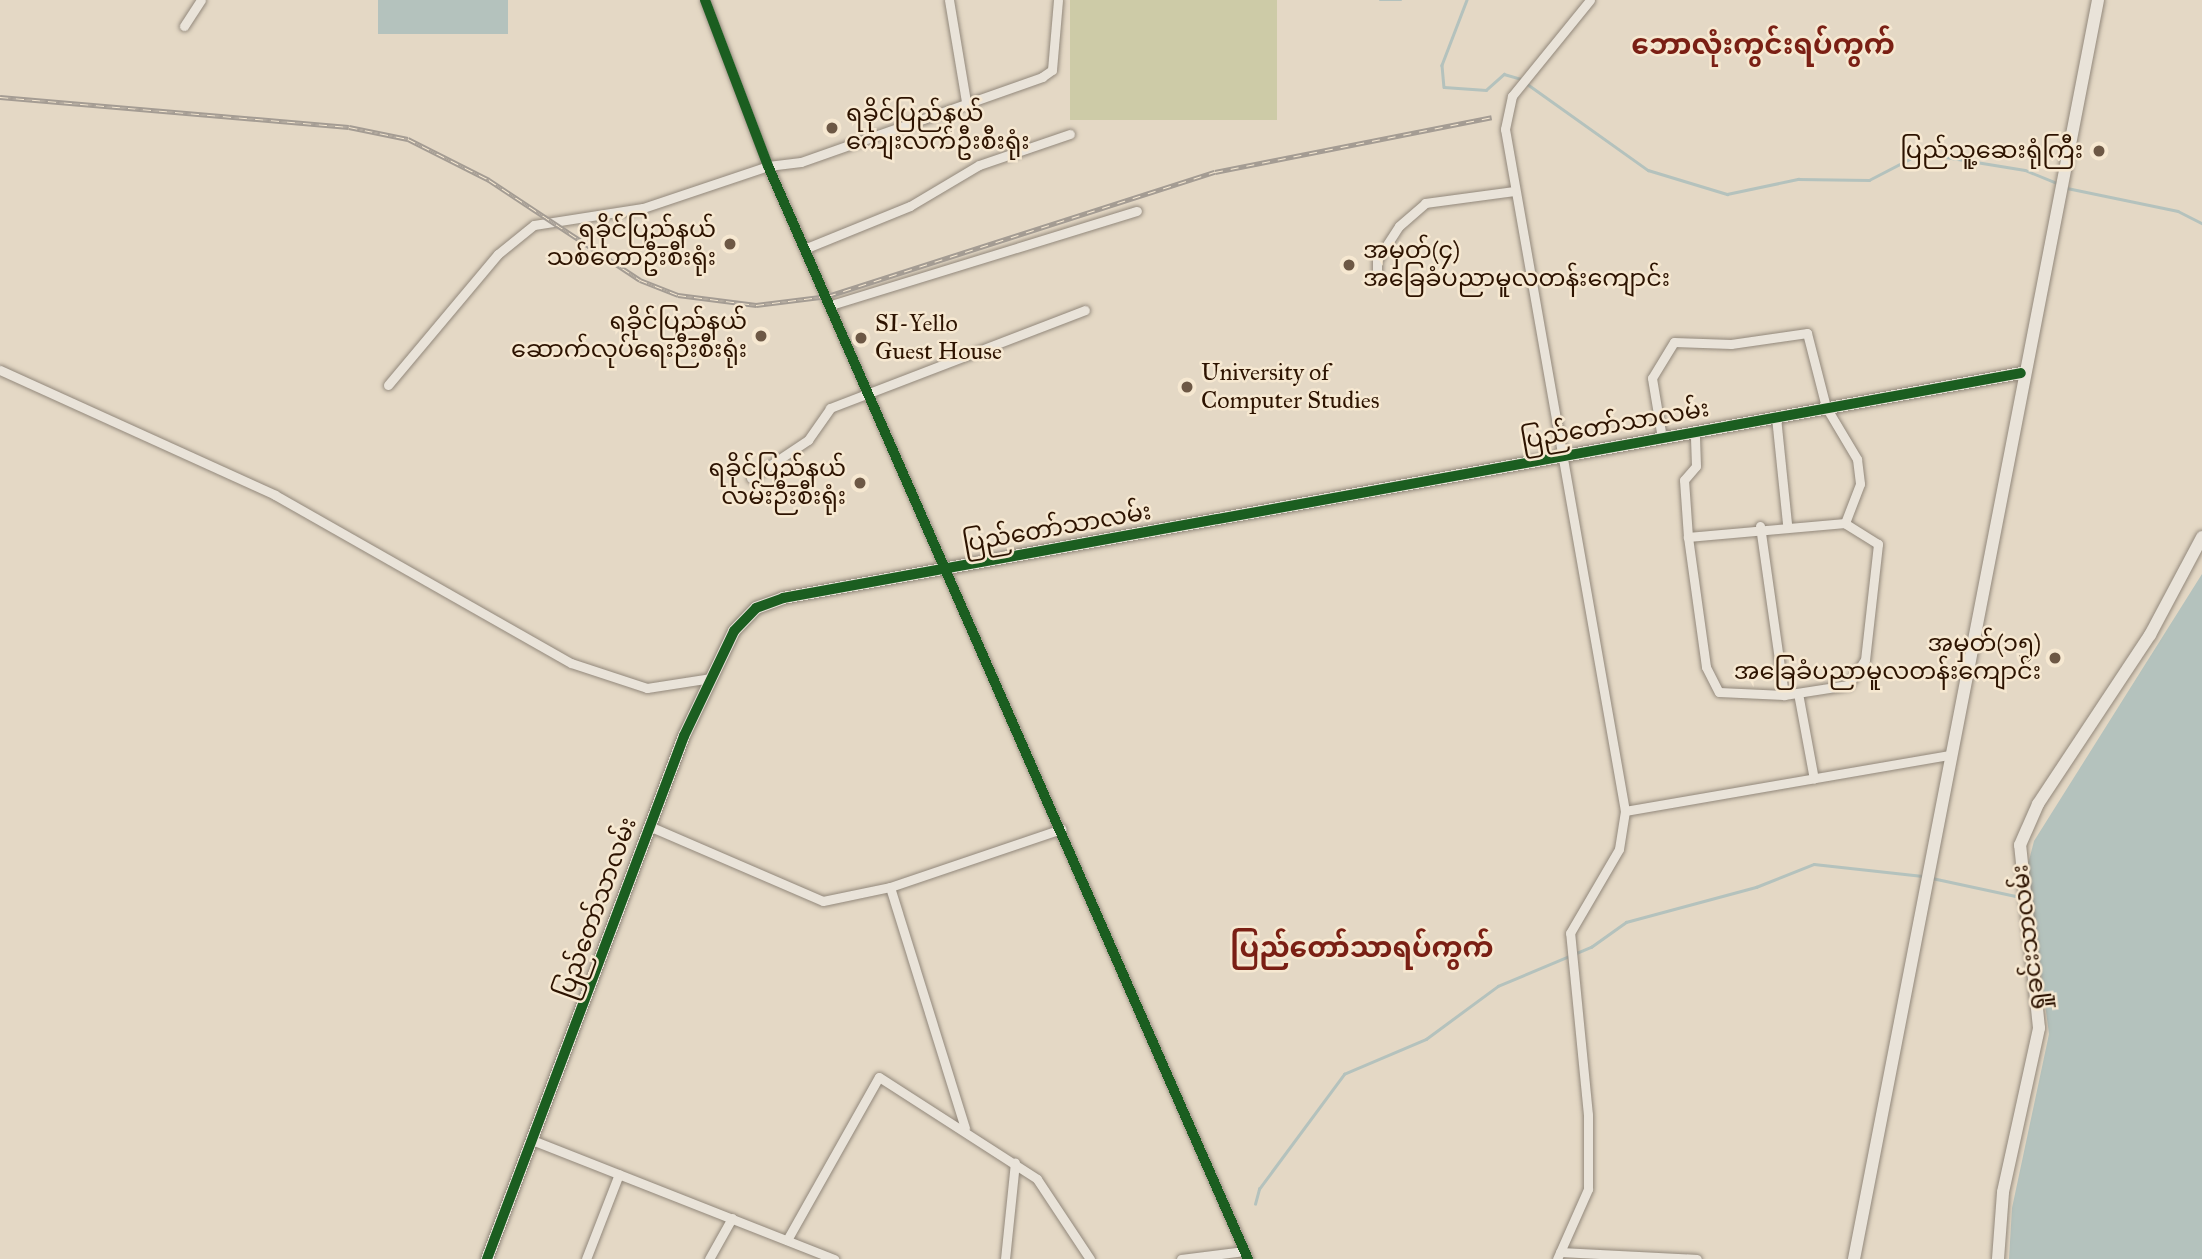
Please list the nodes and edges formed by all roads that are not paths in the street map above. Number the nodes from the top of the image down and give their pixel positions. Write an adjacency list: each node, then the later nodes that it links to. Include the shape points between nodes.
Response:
1 (201, 0): 7 (street)
2 (705, 0): 10 (street)
3 (949, 0): 8 (street)
4 (1058, 0): 8 (street, via 1052,70)
5 (1590, 0): 11 (street, via 1519,88 1505,129)
6 (2098, 0): 18 (street)
7 (184, 26)
8 (966, 102): 10 (street, via 801,162)
9 (1070, 134): 13 (street, via 979,165 910,206)
10 (768, 166): 13 (street); 19 (street, via 643,208 534,225 498,254)
11 (1514, 191): 14 (street, via 1425,204 1399,226 1377,260); 25 (street)
12 (1137, 211): 15 (street)
13 (809, 247): 15 (street)
14 (1377, 276)
15 (831, 305): 20 (street)
16 (1085, 310): 20 (street)
17 (0, 370): 33 (street, via 275,495 571,663 647,688)
18 (2021, 373): 21 (street, ပြည်တော်သာလမ်း); 36 (street)
19 (388, 385)
20 (869, 390): 26 (street, via 830,408 808,440); 32 (street)
21 (1826, 407): 22 (street, ပြည်တော်သာလမ်း); 24 (street, via 1807,333 1731,344 1674,341 1652,379); 28 (street, via 1857,459 1860,484)
22 (1776, 417): 23 (street, ပြည်တော်သာလမ်း); 27 (street)
23 (1695, 432): 24 (street, ပြည်တော်သာလမ်း); 30 (street, via 1696,466 1684,480)
24 (1662, 438): 25 (street, ပြည်တော်သာလမ်း)
25 (1560, 456): 32 (street, ပြည်တော်သာလမ်း); 38 (street)
26 (751, 478)
27 (1787, 523): 28 (street); 29 (street)
28 (1844, 523): 34 (street, via 1878,544 1865,660 1847,685)
29 (1760, 526): 30 (street); 35 (street)
30 (1688, 537): 35 (street, via 1712,684 1734,696)
31 (2202, 537): 59 (street, ရှုခင်းသာလမ်း, via 2150,635 2034,811 2018,868 2039,1028 2003,1192)
32 (950, 569): 33 (street, ပြည်တော်သာလမ်း, via 769,602 738,624); 40 (street)
33 (710, 678): 39 (street, ပြည်တော်သာလမ်း)
34 (1798, 693): 35 (street); 37 (street)
35 (1784, 695)
36 (1948, 755): 37 (street); 58 (street)
37 (1814, 779): 38 (street)
38 (1625, 811): 49 (street, via 1619,849 1570,933 1588,1115 1588,1189)
39 (649, 826): 41 (street, via 823,901); 43 (street, ပြည်တော်သာလမ်း)
40 (1061, 829): 41 (street); 48 (street)
41 (890, 887): 42 (street)
42 (965, 1128): 44 (street); 47 (street, via 879,1077)
43 (532, 1140): 45 (street); 50 (street, ပြည်တော်သာလမ်း)
44 (1015, 1163): 54 (street); 55 (street, via 1038,1179)
45 (619, 1174): 46 (street); 51 (street)
46 (732, 1218): 47 (street); 52 (street)
47 (787, 1240): 53 (street)
48 (1246, 1255): 56 (street)
49 (1558, 1255): 57 (street)
50 (487, 1259)
51 (586, 1259)
52 (709, 1259)
53 (834, 1259)
54 (1005, 1259)
55 (1090, 1259)
56 (1181, 1259)
57 (1697, 1259)
58 (1854, 1259)
59 (1998, 1259)

